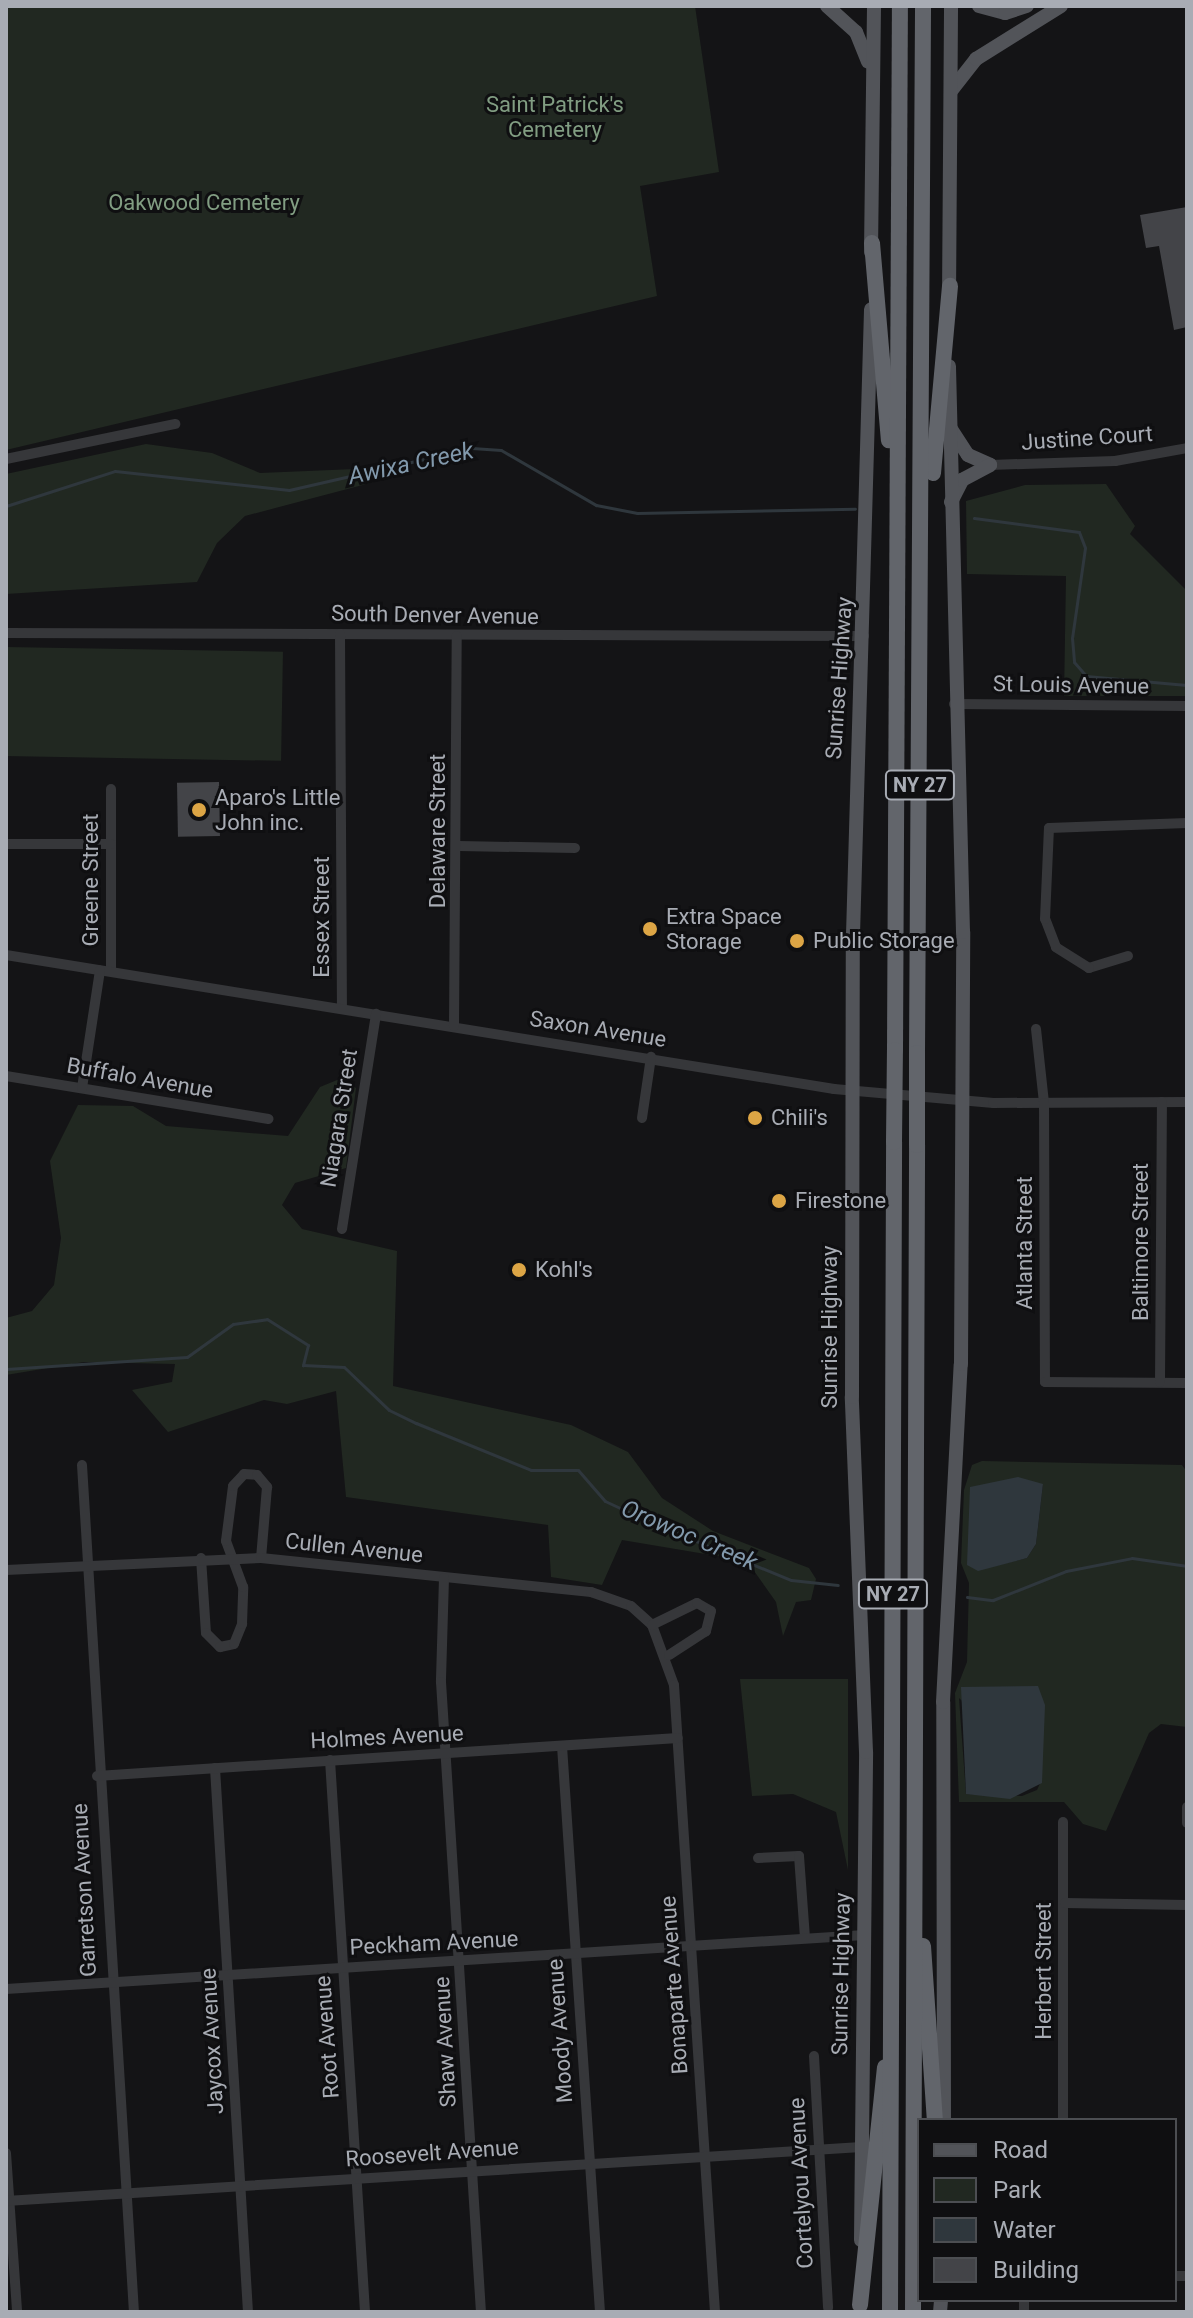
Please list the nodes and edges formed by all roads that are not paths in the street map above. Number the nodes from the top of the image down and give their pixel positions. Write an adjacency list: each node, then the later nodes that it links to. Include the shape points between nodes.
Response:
1 (827, 6): 9 (main road, via 860,37)
2 (874, 6): 9 (main road, Sunrise Highway)
3 (900, 6): 19 (highway, NY 27)
4 (923, 6): 20 (highway, NY 27)
5 (951, 6): 10 (main road)
6 (979, 6): 7 (main road, via 1005,13)
7 (1027, 6)
8 (1061, 6): 10 (main road, via 976,59)
9 (871, 80): 11 (main road, Sunrise Highway)
10 (951, 91): 12 (main road)
11 (872, 243): 19 (highway); 24 (main road, Sunrise Highway)
12 (950, 286): 14 (main road); 20 (highway)
13 (175, 424): 16 (street)
14 (949, 424): 17 (main road, via 962,449); 18 (main road)
15 (1187, 448): 17 (street, Justine Court, via 1115,461)
16 (6, 459)
17 (990, 465): 18 (main road, via 962,480)
18 (949, 506): 25 (main road)
19 (898, 514): 84 (highway, NY 27, bridge)
20 (923, 517): 72 (highway, NY 27, bridge)
21 (6, 633): 22 (street, South Denver Avenue)
22 (340, 634): 23 (street, South Denver Avenue); 36 (street, Essex Street)
23 (457, 636): 24 (street, South Denver Avenue); 31 (street, Delaware Street)
24 (864, 636): 43 (main road, Sunrise Highway, via 855,786)
25 (954, 704): 26 (street, St Louis Avenue); 44 (main road)
26 (1187, 706)
27 (111, 789): 30 (street, Greene Street)
28 (1187, 823): 34 (street, via 1049,828 1045,919 1056,947 1089,968)
29 (6, 844): 30 (street)
30 (111, 844): 35 (street, Greene Street)
31 (459, 846): 32 (street); 38 (street, Delaware Street)
32 (575, 848)
33 (6, 955): 35 (street, Saxon Avenue)
34 (1128, 956)
35 (106, 971): 36 (street, Saxon Avenue); 42 (street, Greene Street)
36 (342, 1009): 37 (street, Saxon Avenue)
37 (376, 1014): 38 (street, Saxon Avenue); 50 (street, Niagara Street)
38 (454, 1026): 40 (street, Saxon Avenue)
39 (1036, 1029): 47 (street, Atlanta Street)
40 (651, 1057): 43 (street, Saxon Avenue); 48 (street)
41 (6, 1076): 42 (street, Buffalo Avenue)
42 (82, 1088): 49 (street, Buffalo Avenue)
43 (853, 1091): 44 (street, Saxon Avenue); 75 (main road, Sunrise Highway)
44 (962, 1101): 47 (street, Saxon Avenue); 87 (main road, via 960,1393 943,1702)
45 (1162, 1102): 46 (street, Saxon Avenue); 47 (street, Saxon Avenue); 51 (street, Baltimore Street)
46 (1187, 1102)
47 (1044, 1103): 51 (street, Atlanta Street, via 1045,1382)
48 (642, 1118)
49 (268, 1119)
50 (342, 1229)
51 (1160, 1382): 52 (street)
52 (1187, 1383)
53 (82, 1465): 57 (street, Garretson Avenue)
54 (233, 1557): 55 (street, Cullen Avenue); 55 (street, via 243,1607 238,1637 228,1647 206,1633); 56 (street, Cullen Avenue); 56 (street, via 227,1521 233,1486 244,1474 257,1475 267,1487)
55 (201, 1558): 57 (street, Cullen Avenue)
56 (261, 1558): 59 (street, Cullen Avenue)
57 (84, 1565): 58 (street, Cullen Avenue); 67 (street, Garretson Avenue)
58 (6, 1570)
59 (444, 1578): 60 (street, Cullen Avenue, via 612,1596); 64 (street, Shaw Avenue)
60 (652, 1625): 61 (street, Cullen Avenue); 61 (street, via 697,1603 711,1611 706,1631)
61 (669, 1655): 62 (street, Bonaparte Avenue)
62 (678, 1738): 63 (street, Holmes Avenue); 77 (street, Bonaparte Avenue)
63 (562, 1746): 64 (street, Holmes Avenue); 78 (street, Moody Avenue)
64 (446, 1754): 65 (street, Holmes Avenue); 79 (street, Shaw Avenue)
65 (330, 1760): 66 (street, Holmes Avenue); 80 (street, Root Avenue)
66 (215, 1768): 67 (street, Holmes Avenue); 81 (street, Jaycox Avenue)
67 (97, 1776): 82 (street, Garretson Avenue)
68 (1187, 1807): 70 (street)
69 (1063, 1822): 73 (street, Herbert Street)
70 (1187, 1823)
71 (758, 1858): 76 (street, via 799,1856)
72 (915, 1884): 86 (highway); 109 (highway, NY 27)
73 (1065, 1903): 74 (street); 88 (street, Herbert Street)
74 (1187, 1905)
75 (864, 1935): 76 (street, Peckham Avenue); 90 (main road, Sunrise Highway)
76 (805, 1937): 77 (street, Peckham Avenue)
77 (691, 1947): 78 (street, Peckham Avenue); 92 (street, Bonaparte Avenue)
78 (575, 1955): 79 (street, Peckham Avenue); 93 (street, Moody Avenue)
79 (461, 1961): 80 (street, Peckham Avenue); 94 (street, Shaw Avenue)
80 (343, 1968): 81 (street, Peckham Avenue); 95 (street, Root Avenue)
81 (228, 1976): 82 (street, Peckham Avenue); 96 (street, Jaycox Avenue)
82 (110, 1983): 83 (street, Peckham Avenue); 97 (street, Garretson Avenue)
83 (6, 1989)
84 (891, 2046): 100 (highway, via 879,2090); 108 (highway, NY 27)
85 (814, 2056): 89 (street, Cortelyou Avenue)
86 (935, 2118)
87 (944, 2118)
88 (1063, 2118)
89 (820, 2145): 90 (street, Roosevelt Avenue); 92 (street, Roosevelt Avenue); 99 (street, Cortelyou Avenue)
90 (861, 2147): 100 (main road, Sunrise Highway)
91 (6, 2153): 98 (street)
92 (704, 2154): 93 (street, Roosevelt Avenue); 107 (street, Bonaparte Avenue)
93 (589, 2163): 94 (street, Roosevelt Avenue); 106 (street, Moody Avenue)
94 (472, 2171): 95 (street, Roosevelt Avenue); 105 (street, Shaw Avenue)
95 (357, 2179): 96 (street, Roosevelt Avenue); 104 (street, Root Avenue)
96 (240, 2186): 97 (street, Roosevelt Avenue); 103 (street, Jaycox Avenue)
97 (125, 2192): 98 (street, Roosevelt Avenue); 102 (street, Garretson Avenue)
98 (8, 2201): 101 (street)
99 (828, 2308)
100 (860, 2309)
101 (17, 2312)
102 (134, 2312)
103 (248, 2312)
104 (365, 2312)
105 (481, 2312)
106 (600, 2312)
107 (715, 2312)
108 (890, 2312)
109 (913, 2312)

